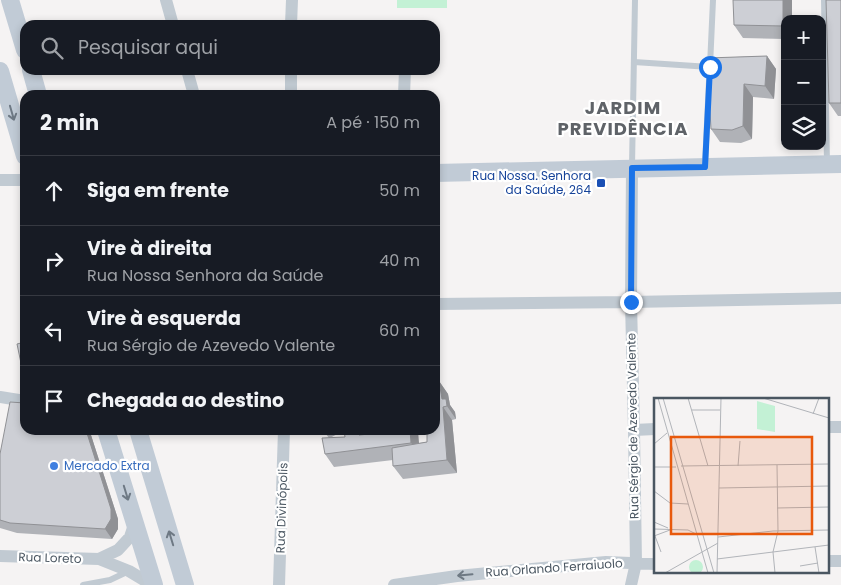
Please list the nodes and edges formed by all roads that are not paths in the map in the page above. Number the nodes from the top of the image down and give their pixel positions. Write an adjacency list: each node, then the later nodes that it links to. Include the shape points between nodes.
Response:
1 (10, 0): 9 (main road)
2 (166, 0): 7 (street)
3 (292, 0): 8 (street)
4 (635, 0): 10 (lane)
5 (714, 0): 11 (lane)
6 (824, 0): 22 (lane)
7 (172, 20)
8 (292, 20)
9 (20, 33)
10 (634, 62): 11 (lane); 24 (lane)
11 (710, 67): 23 (lane)
12 (0, 70): 21 (main road, one-way to 21)
13 (32, 75): 17 (main road)
14 (188, 75): 18 (street)
15 (291, 75): 19 (street)
16 (404, 75): 20 (street)
17 (37, 90)
18 (193, 90)
19 (291, 90)
20 (404, 90)
21 (20, 139)
22 (834, 164): 23 (main road)
23 (705, 167): 24 (main road)
24 (632, 168): 25 (main road); 29 (street, Rua Sérgio de Azevedo Valente)
25 (440, 173)
26 (0, 180): 27 (street)
27 (20, 180)
28 (841, 298): 29 (street)
29 (631, 302): 30 (street); 35 (street, Rua Sérgio de Azevedo Valente)
30 (440, 304)
31 (0, 397): 32 (street)
32 (20, 400)
33 (828, 427): 34 (street)
34 (841, 427)
35 (634, 430): 36 (street); 45 (street, Rua Sérgio de Azevedo Valente)
36 (654, 430)
37 (108, 435): 40 (main road, one-way to 40)
38 (140, 435): 50 (main road, one-way to 38)
39 (284, 435): 51 (street, Rua Divinópolis)
40 (135, 522): 42 (street, Rua Loreto, via 130,537 118,550); 49 (main road)
41 (1, 556): 42 (street, Rua Loreto)
42 (99, 559): 47 (street, Rua Loreto)
43 (828, 561): 44 (street)
44 (841, 561)
45 (636, 563): 46 (street, Rua Orlando Ferraiuolo); 52 (street, Rua Orlando Ferraiuolo, one-way to 52, via 606,562); 53 (street, Rua Sérgio de Azevedo Valente)
46 (654, 564)
47 (129, 572): 48 (lane, via 110,580); 49 (street, Rua Loreto)
48 (83, 585)
49 (153, 585)
50 (185, 585)
51 (279, 585)
52 (394, 585)
53 (631, 585)

